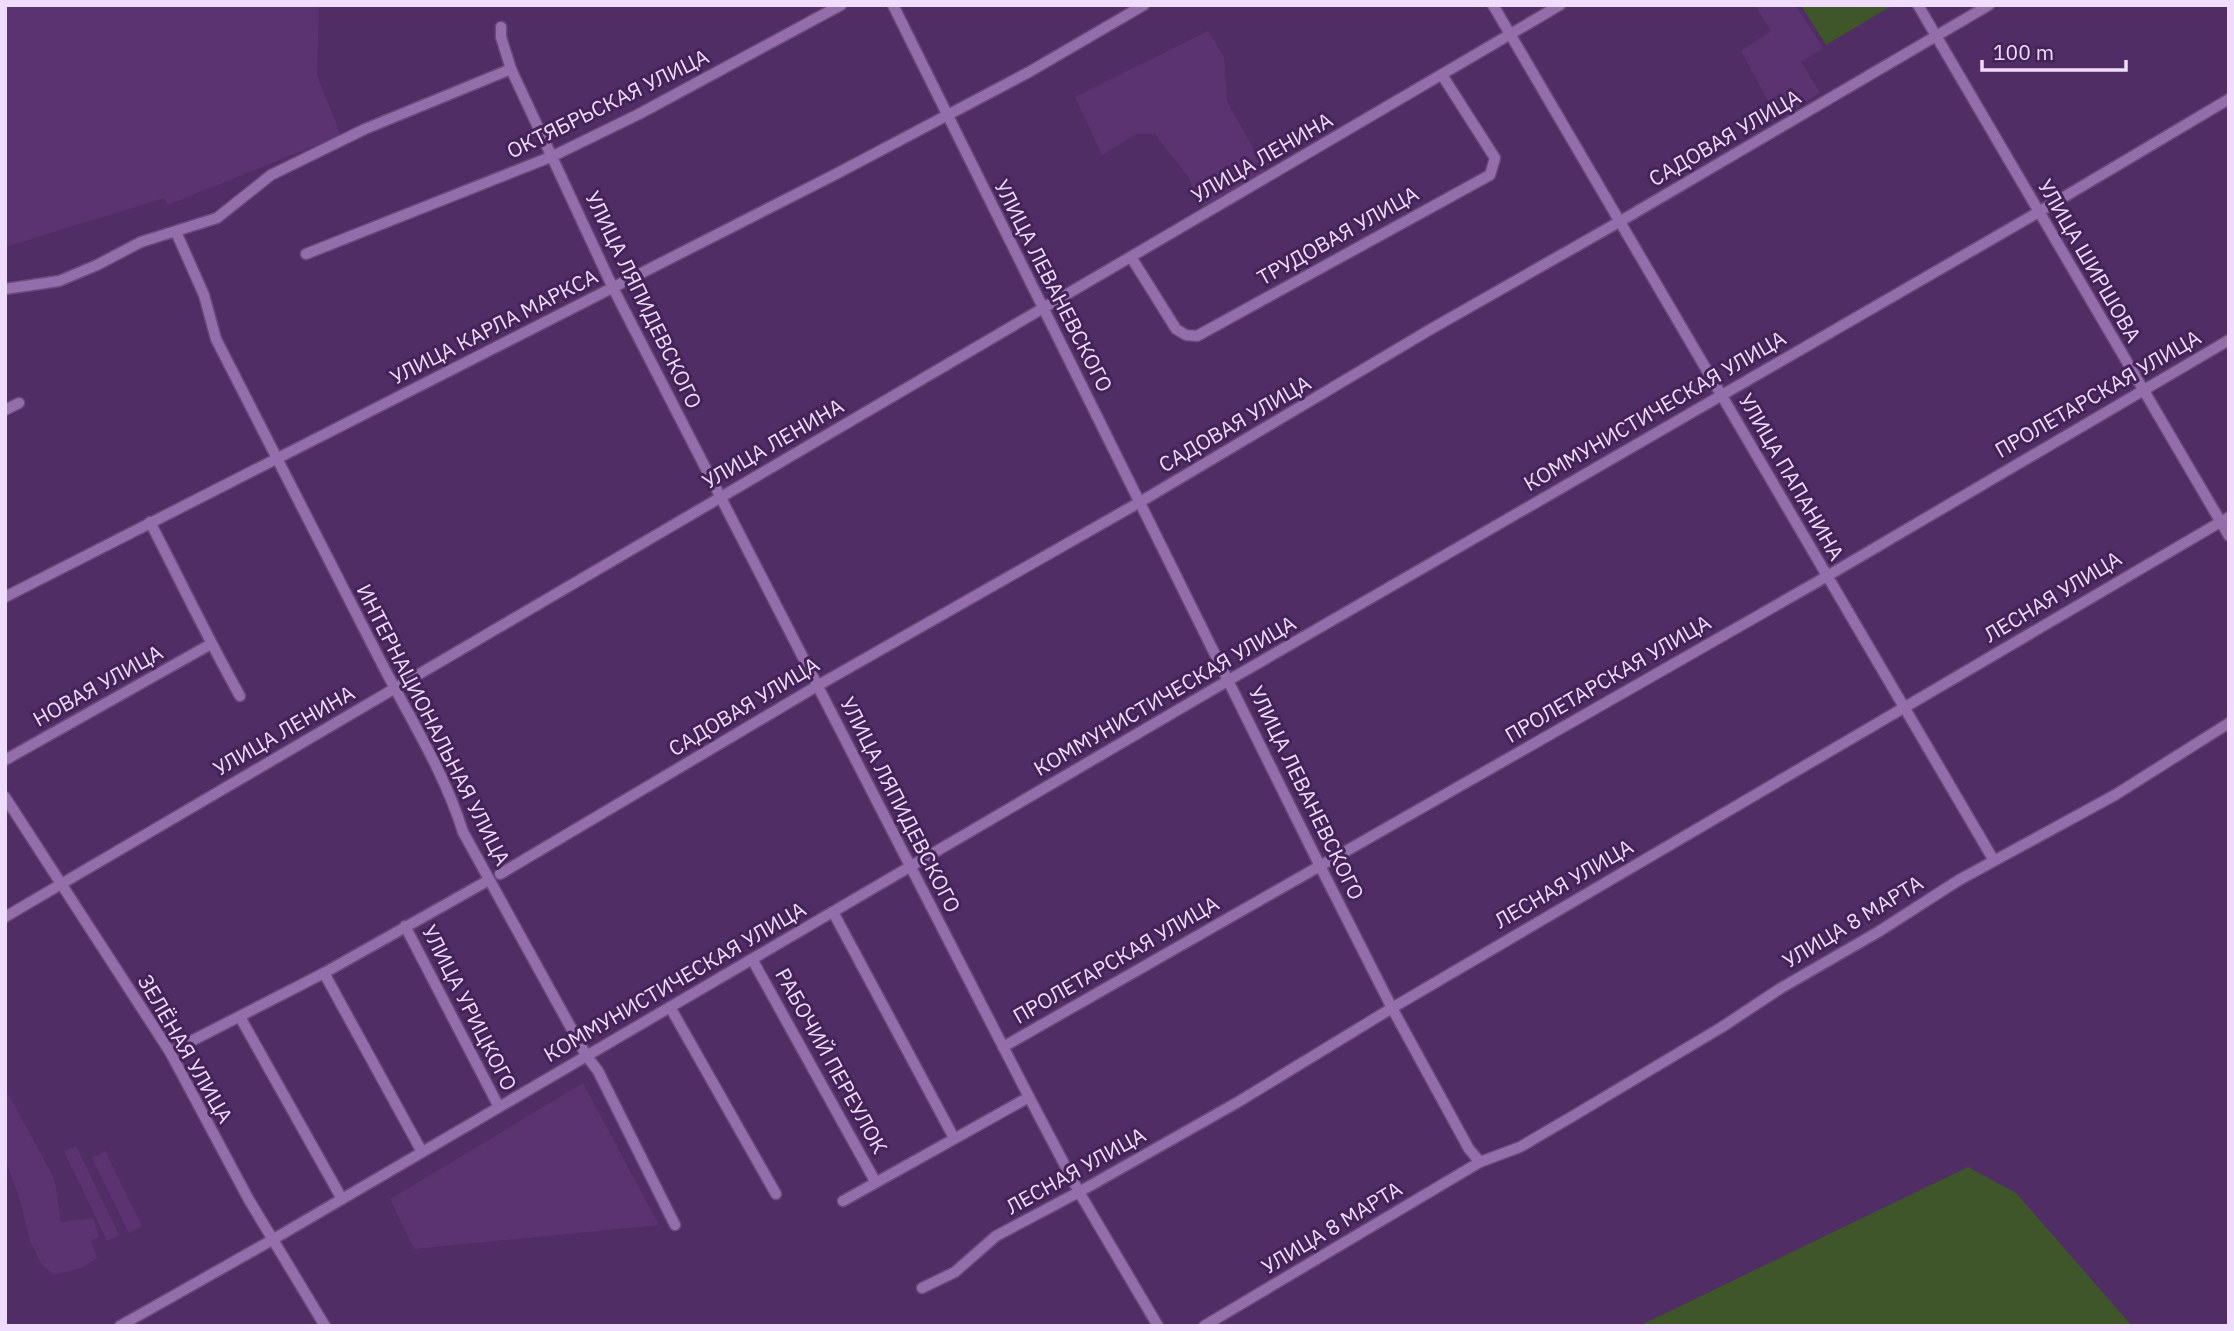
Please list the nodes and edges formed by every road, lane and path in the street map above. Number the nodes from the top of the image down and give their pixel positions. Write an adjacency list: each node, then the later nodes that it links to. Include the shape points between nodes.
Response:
1 (841, 5): 15 (street, ОКТЯБРЬСКАЯ УЛИЦА)
2 (893, 5): 14 (street, УЛИЦА ЛЕВАНЕВСКОГО)
3 (1144, 5): 14 (street, УЛИЦА КАРЛА МАРКСА)
4 (1493, 5): 9 (street, УЛИЦА ПАПАНИНА)
5 (1560, 5): 9 (street, УЛИЦА ЛЕНИНА)
6 (1917, 5): 10 (street, УЛИЦА ШИРШОВА)
7 (1989, 5): 10 (street, САДОВАЯ УЛИЦА)
8 (501, 27): 11 (street, УЛИЦА ЛЯПИДЕВСКОГО)
9 (1510, 34): 12 (street, УЛИЦА ЛЕНИНА); 17 (street, УЛИЦА ПАПАНИНА)
10 (1936, 37): 16 (street, УЛИЦА ШИРШОВА); 17 (street, САДОВАЯ УЛИЦА)
11 (511, 69): 15 (street, УЛИЦА ЛЯПИДЕВСКОГО); 18 (street, via 365,129 261,181 217,218)
12 (1442, 75): 20 (street, УЛИЦА ЛЕНИНА); 20 (street, ТРУДОВАЯ УЛИЦА, via 1495,158 1490,175 1197,336 1176,329)
13 (2229, 99): 16 (street, КОММУНИСТИЧЕСКАЯ УЛИЦА)
14 (946, 115): 21 (street, УЛИЦА КАРЛА МАРКСА); 23 (street, УЛИЦА ЛЕВАНЕВСКОГО)
15 (553, 156): 19 (street, ОКТЯБРЬСКАЯ УЛИЦА); 21 (street, УЛИЦА ЛЯПИДЕВСКОГО)
16 (2037, 213): 25 (street, УЛИЦА ШИРШОВА); 26 (street, КОММУНИСТИЧЕСКАЯ УЛИЦА)
17 (1619, 222): 26 (street, УЛИЦА ПАПАНИНА); 31 (street, САДОВАЯ УЛИЦА)
18 (176, 232): 22 (street, via 141,242 59,281); 29 (street, ИНТЕРНАЦИОНАЛЬНАЯ УЛИЦА, via 204,295 216,339)
19 (306, 254)
20 (1131, 257): 23 (street, УЛИЦА ЛЕНИНА)
21 (612, 288): 29 (street, УЛИЦА КАРЛА МАРКСА); 30 (street, УЛИЦА ЛЯПИДЕВСКОГО)
22 (5, 289)
23 (1043, 309): 30 (street, УЛИЦА ЛЕНИНА); 31 (street, УЛИЦА ЛЕВАНЕВСКОГО)
24 (2229, 340): 25 (street, ПРОЛЕТАРСКАЯ УЛИЦА)
25 (2143, 391): 32 (street, УЛИЦА ШИРШОВА); 35 (street, ПРОЛЕТАРСКАЯ УЛИЦА)
26 (1721, 396): 35 (street, УЛИЦА ПАПАНИНА); 38 (street, КОММУНИСТИЧЕСКАЯ УЛИЦА)
27 (19, 403): 28 (street)
28 (5, 410)
29 (278, 460): 33 (street, УЛИЦА КАРЛА МАРКСА); 40 (street, ИНТЕРНАЦИОНАЛЬНАЯ УЛИЦА)
30 (720, 497): 39 (street, УЛИЦА ЛЯПИДЕВСКОГО); 40 (street, УЛИЦА ЛЕНИНА)
31 (1140, 502): 38 (street, УЛИЦА ЛЕВАНЕВСКОГО); 39 (street, САДОВАЯ УЛИЦА)
32 (2225, 519): 34 (street, УЛИЦА ШИРШОВА); 42 (street, ЛЕСНАЯ УЛИЦА)
33 (150, 522): 36 (street, УЛИЦА КАРЛА МАРКСА); 37 (street)
34 (2229, 536)
35 (1825, 575): 42 (street, УЛИЦА ПАПАНИНА); 47 (street, ПРОЛЕТАРСКАЯ УЛИЦА)
36 (6, 597)
37 (211, 644): 41 (street); 44 (street, НОВАЯ УЛИЦА)
38 (1229, 680): 47 (street, УЛИЦА ЛЕВАНЕВСКОГО); 48 (street, КОММУНИСТИЧЕСКАЯ УЛИЦА)
39 (817, 686): 48 (street, УЛИЦА ЛЯПИДЕВСКОГО); 49 (street, САДОВАЯ УЛИЦА)
40 (394, 689): 50 (street, ИНТЕРНАЦИОНАЛЬНАЯ УЛИЦА, via 440,773 463,832); 51 (street, УЛИЦА ЛЕНИНА)
41 (240, 696)
42 (1904, 708): 46 (street, УЛИЦА ПАПАНИНА); 58 (street, ЛЕСНАЯ УЛИЦА)
43 (2229, 723): 46 (street, УЛИЦА 8 МАРТА, via 2115,795)
44 (5, 760)
45 (5, 797): 51 (street, ЗЕЛЁНАЯ УЛИЦА)
46 (1993, 859): 67 (street, УЛИЦА 8 МАРТА, via 1573,1116)
47 (1320, 866): 58 (street, УЛИЦА ЛЕВАНЕВСКОГО); 60 (street, ПРОЛЕТАРСКАЯ УЛИЦА)
48 (910, 867): 52 (street, КОММУНИСТИЧЕСКАЯ УЛИЦА); 60 (street, УЛИЦА ЛЯПИДЕВСКОГО)
49 (500, 874)
50 (489, 880): 54 (street); 62 (street, ИНТЕРНАЦИОНАЛЬНАЯ УЛИЦА)
51 (60, 884): 53 (street, УЛИЦА ЛЕНИНА); 61 (street, ЗЕЛЁНАЯ УЛИЦА)
52 (833, 912): 55 (street, КОММУНИСТИЧЕСКАЯ УЛИЦА); 65 (street)
53 (5, 917)
54 (405, 926): 56 (street); 64 (street, УЛИЦА УРИЦКОГО)
55 (752, 959): 57 (street, КОММУНИСТИЧЕСКАЯ УЛИЦА); 68 (street, РАБОЧИЙ ПЕРЕУЛОК)
56 (324, 973): 59 (street); 66 (street)
57 (670, 1007): 62 (street, КОММУНИСТИЧЕСКАЯ УЛИЦА); 70 (street)
58 (1392, 1008): 67 (street, УЛИЦА ЛЕВАНЕВСКОГО); 69 (street, ЛЕСНАЯ УЛИЦА)
59 (240, 1017): 61 (street); 71 (street)
60 (1003, 1047): 63 (street, УЛИЦА ЛЯПИДЕВСКОГО)
61 (170, 1052): 74 (street, ЗЕЛЁНАЯ УЛИЦА)
62 (586, 1055): 64 (street, КОММУНИСТИЧЕСКАЯ УЛИЦА); 73 (street, ИНТЕРНАЦИОНАЛЬНАЯ УЛИЦА)
63 (1029, 1097): 65 (street); 69 (street, УЛИЦА ЛЯПИДЕВСКОГО)
64 (499, 1107): 66 (street, КОММУНИСТИЧЕСКАЯ УЛИЦА)
65 (954, 1138): 68 (street)
66 (422, 1152): 71 (street, КОММУНИСТИЧЕСКАЯ УЛИЦА)
67 (1480, 1162): 79 (street, УЛИЦА 8 МАРТА)
68 (875, 1181): 72 (street)
69 (1079, 1192): 75 (street, ЛЕСНАЯ УЛИЦА, via 996,1236 955,1272); 78 (street, УЛИЦА ЛЯПИДЕВСКОГО)
70 (776, 1194)
71 (342, 1199): 74 (street, КОММУНИСТИЧЕСКАЯ УЛИЦА)
72 (843, 1201)
73 (675, 1225)
74 (272, 1240): 76 (street, КОММУНИСТИЧЕСКАЯ УЛИЦА); 77 (street, ЗЕЛЁНАЯ УЛИЦА)
75 (922, 1288)
76 (120, 1326)
77 (326, 1326)
78 (1158, 1326)
79 (1204, 1326)

